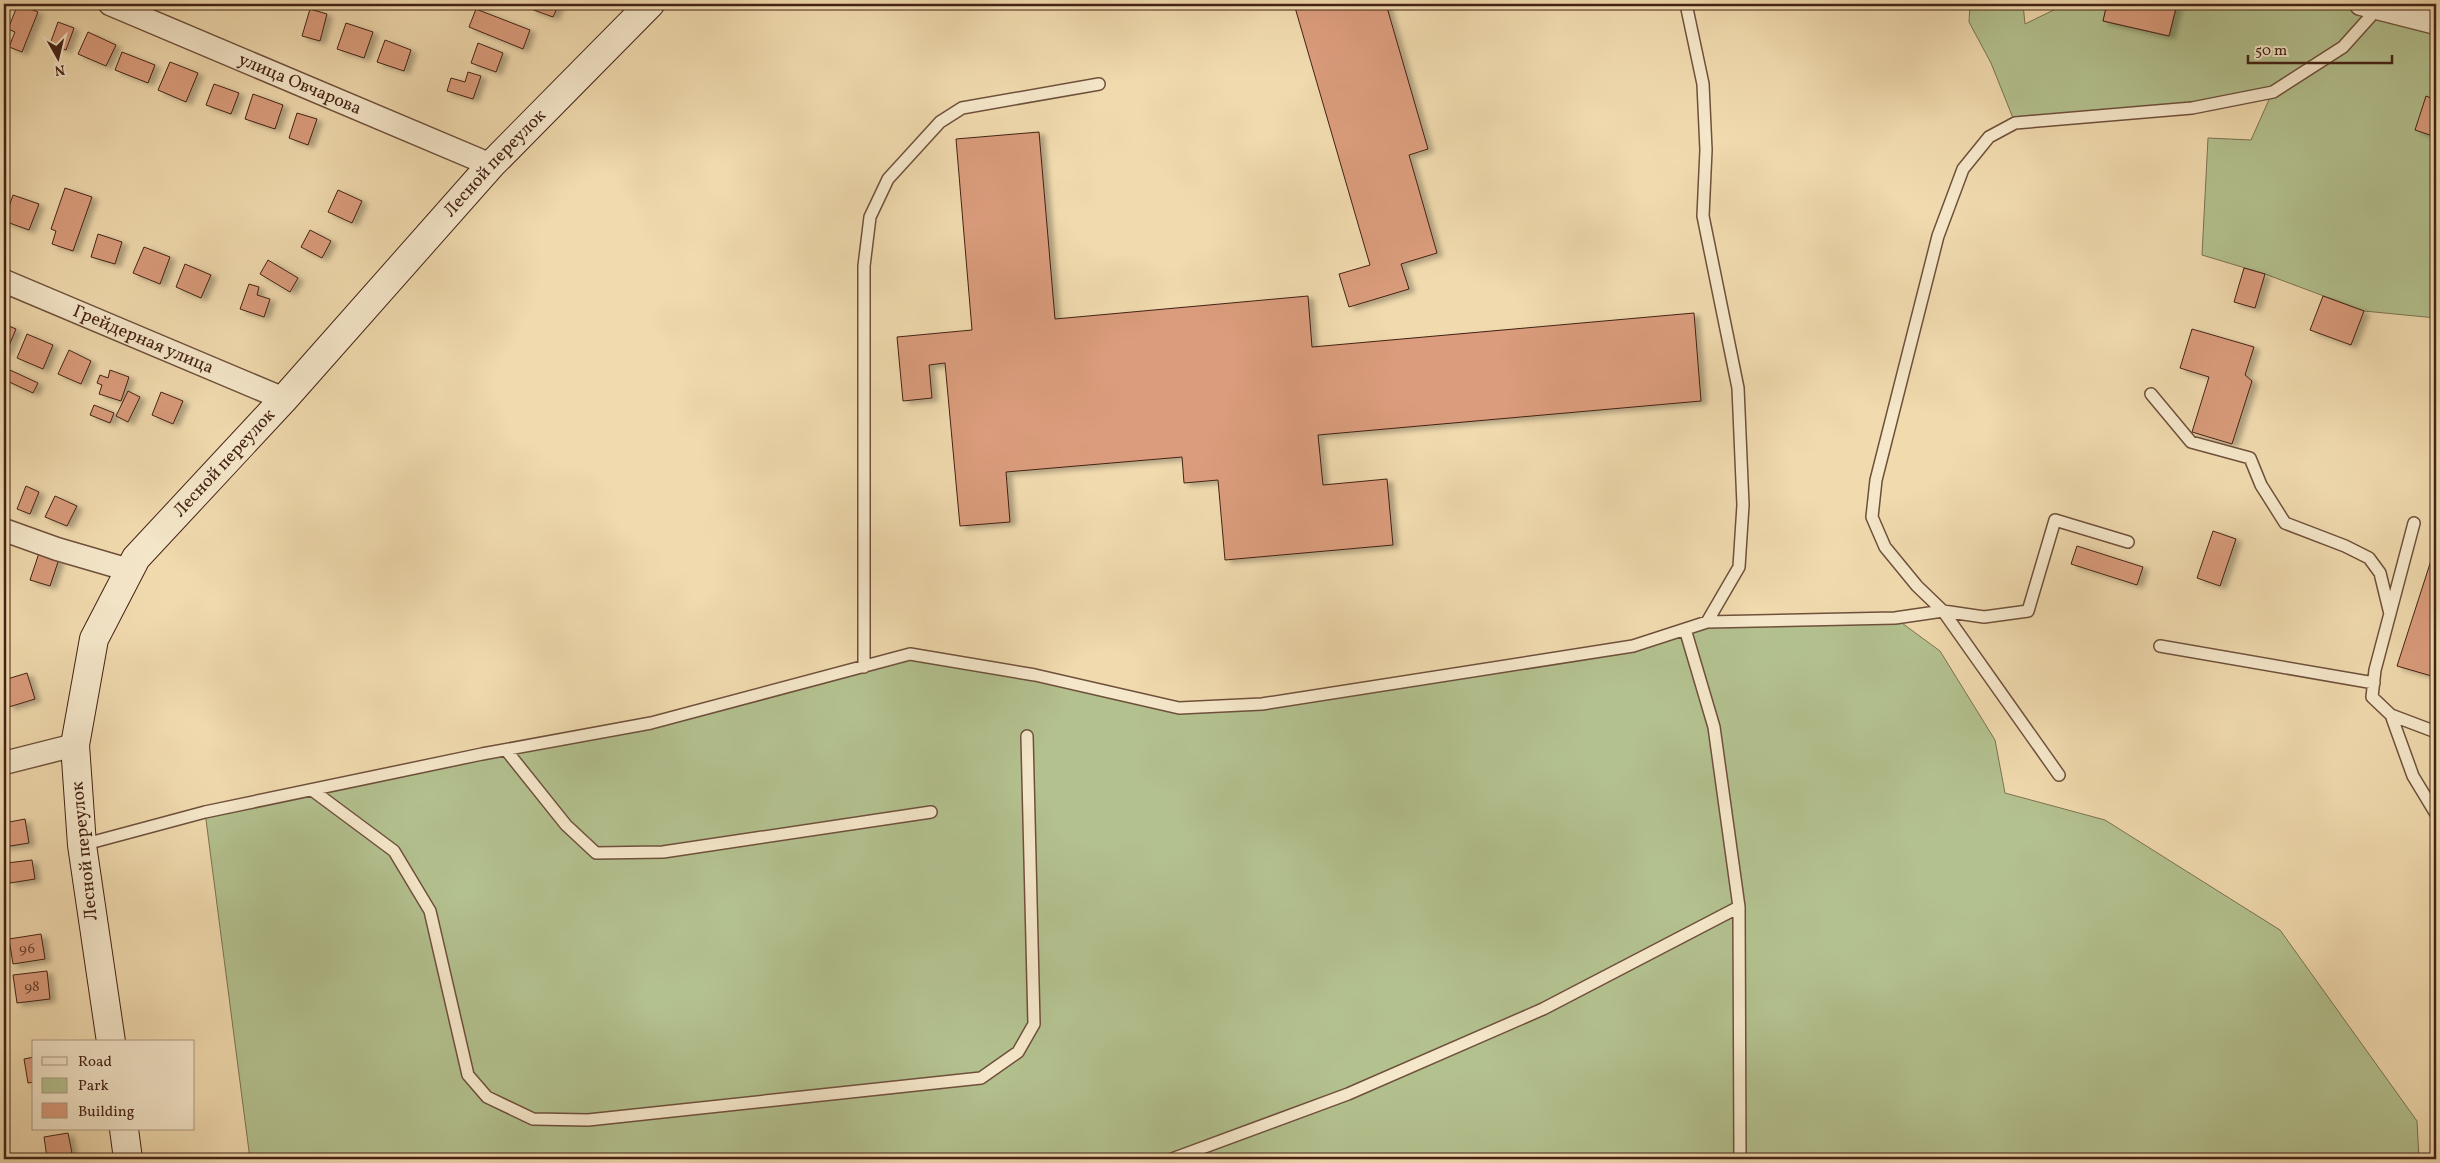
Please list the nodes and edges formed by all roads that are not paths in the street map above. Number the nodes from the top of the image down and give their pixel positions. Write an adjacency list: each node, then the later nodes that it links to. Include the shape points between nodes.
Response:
1 (110, 4): 7 (street, улица Овчарова)
2 (650, 4): 7 (main road, Лесной переулок)
3 (1686, 4): 17 (lane, via 1703,84 1706,150 1702,216 1738,388 1743,505 1739,567)
4 (2369, 6): 5 (street); 15 (lane, via 2343,47 2273,92 2192,108 2015,123 1990,137 1963,168 1938,236 1876,480 1872,517 1885,547)
5 (2436, 23)
6 (1099, 84): 20 (lane, via 962,108 940,122 888,179 870,217 864,266)
7 (491, 164): 10 (main road, Лесной переулок)
8 (4, 281): 10 (street, Грейдерная улица)
9 (2151, 394): 16 (lane, via 2191,442 2250,458 2261,485 2285,523 2369,558 2380,573)
10 (284, 399): 14 (main road, Лесной переулок, via 136,558)
11 (2414, 523): 16 (lane)
12 (4, 530): 14 (street)
13 (2128, 542): 15 (lane, via 2055,520 2028,611 1984,617)
14 (129, 570): 25 (main road, Лесной переулок, via 94,639)
15 (1943, 611): 17 (lane, via 1895,618); 28 (lane)
16 (2390, 614): 21 (lane)
17 (1706, 622): 18 (lane)
18 (1686, 628): 20 (lane, via 1633,646 1488,669 1262,704 1179,708 1035,675 910,654); 33 (lane, via 1714,727)
19 (2160, 646): 21 (lane)
20 (864, 667): 26 (lane, via 651,723)
21 (2374, 683): 22 (lane, via 2372,697)
22 (2391, 715): 23 (lane); 31 (lane, via 2413,776)
23 (2436, 732)
24 (1027, 736): 29 (lane, via 1034,1024 1018,1052 981,1078 588,1120 533,1119 487,1097 468,1075 430,911 394,851)
25 (75, 745): 27 (street); 32 (main road, Лесной переулок)
26 (506, 750): 29 (lane); 30 (lane, via 566,825 596,853 663,852)
27 (4, 763)
28 (2059, 775)
29 (312, 790): 32 (lane, via 205,812)
30 (930, 812)
31 (2436, 814)
32 (82, 845): 34 (main road, Лесной переулок)
33 (1739, 907): 37 (lane, via 1543,1009 1348,1094); 38 (lane)
34 (111, 1040)
35 (124, 1130): 36 (main road)
36 (128, 1159)
37 (1172, 1159)
38 (1740, 1159)

